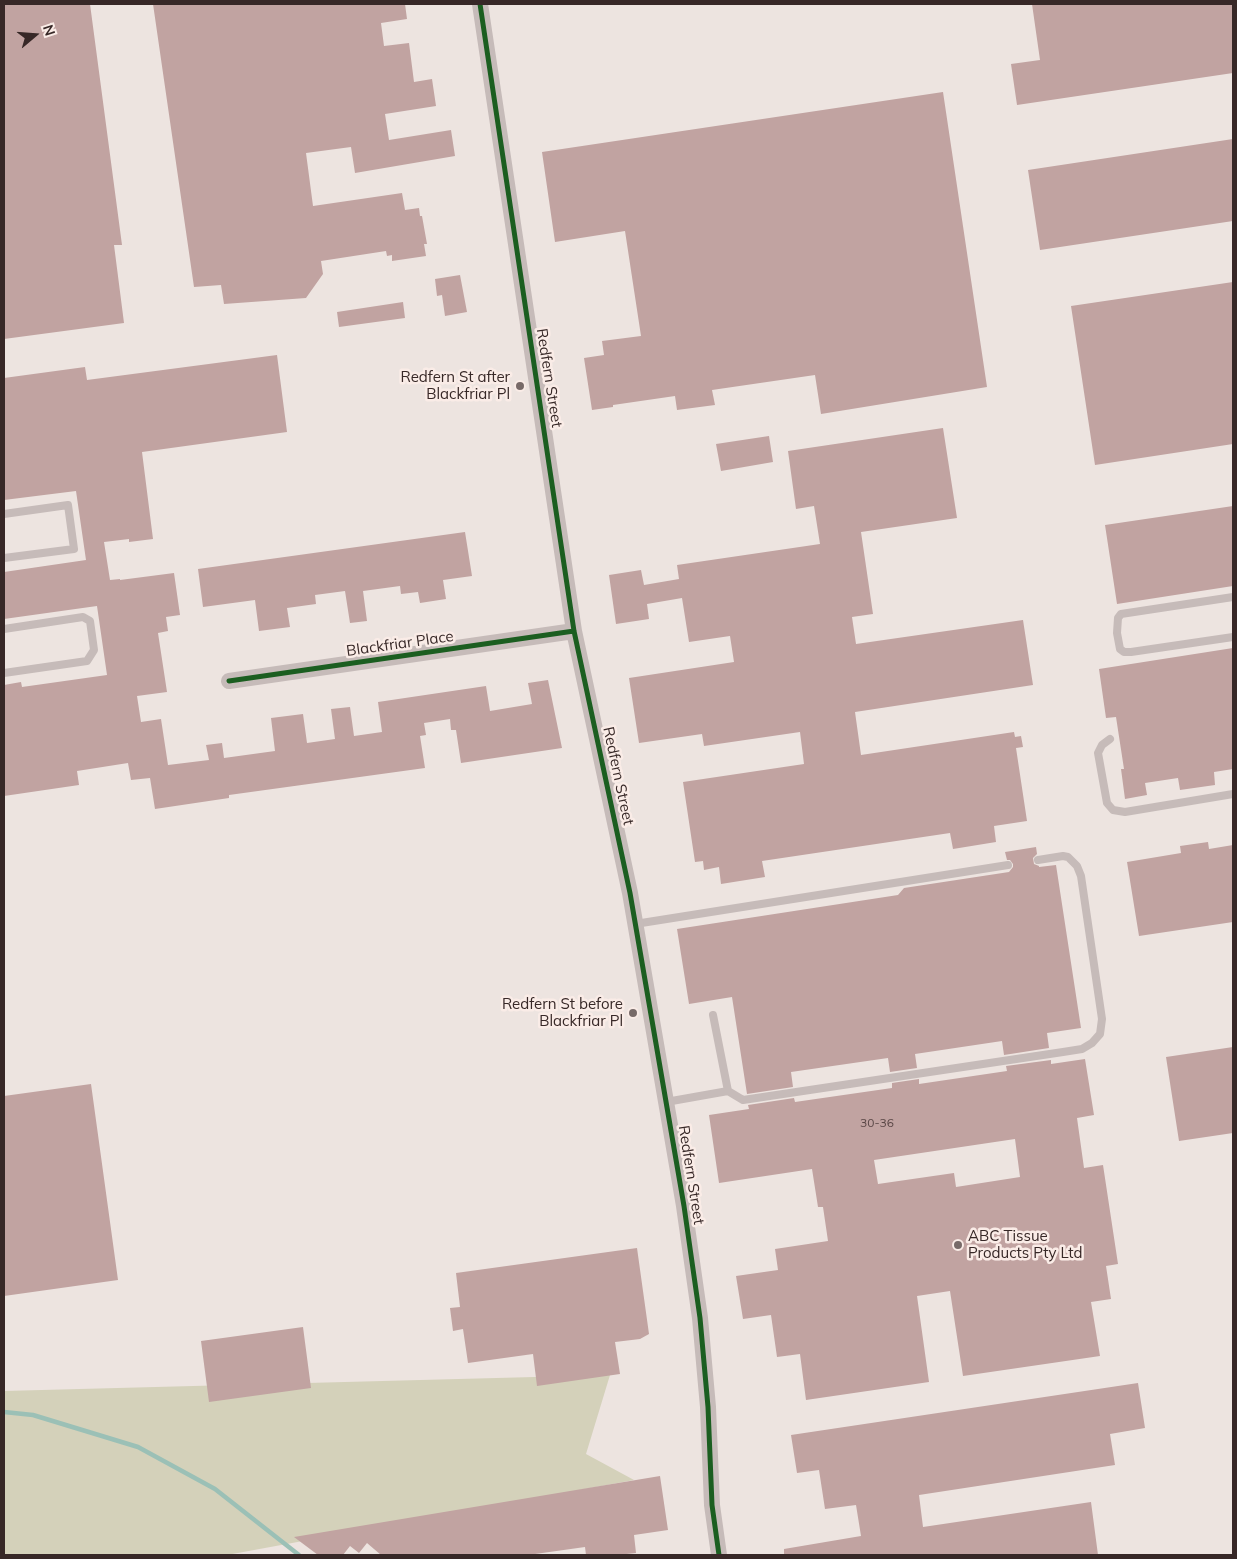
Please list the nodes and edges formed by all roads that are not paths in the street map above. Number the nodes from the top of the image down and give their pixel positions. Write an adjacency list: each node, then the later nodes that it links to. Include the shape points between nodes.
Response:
1 (480, 4): 6 (street, Redfern Street)
2 (4, 514): 3 (lane, via 68,505 74,549)
3 (4, 558)
4 (1233, 597): 7 (lane, via 1121,614 1117,633 1120,650 1124,652)
5 (4, 629): 8 (lane, via 83,617 90,621 94,650 87,661)
6 (574, 631): 9 (street, Blackfriar Place); 14 (street, Redfern Street)
7 (1233, 637)
8 (4, 673)
9 (228, 681)
10 (1110, 739): 11 (lane, via 1098,753 1107,803 1113,810 1125,812)
11 (1233, 794)
12 (1038, 860): 16 (lane, via 1068,857 1080,876 1102,1019 1100,1034 1092,1043 1063,1052 743,1100)
13 (1008, 865): 14 (lane)
14 (636, 924): 17 (street, Redfern Street)
15 (713, 1015): 16 (lane)
16 (728, 1091): 17 (lane)
17 (666, 1102): 18 (street, Redfern Street, via 700,1318)
18 (717, 1555)

